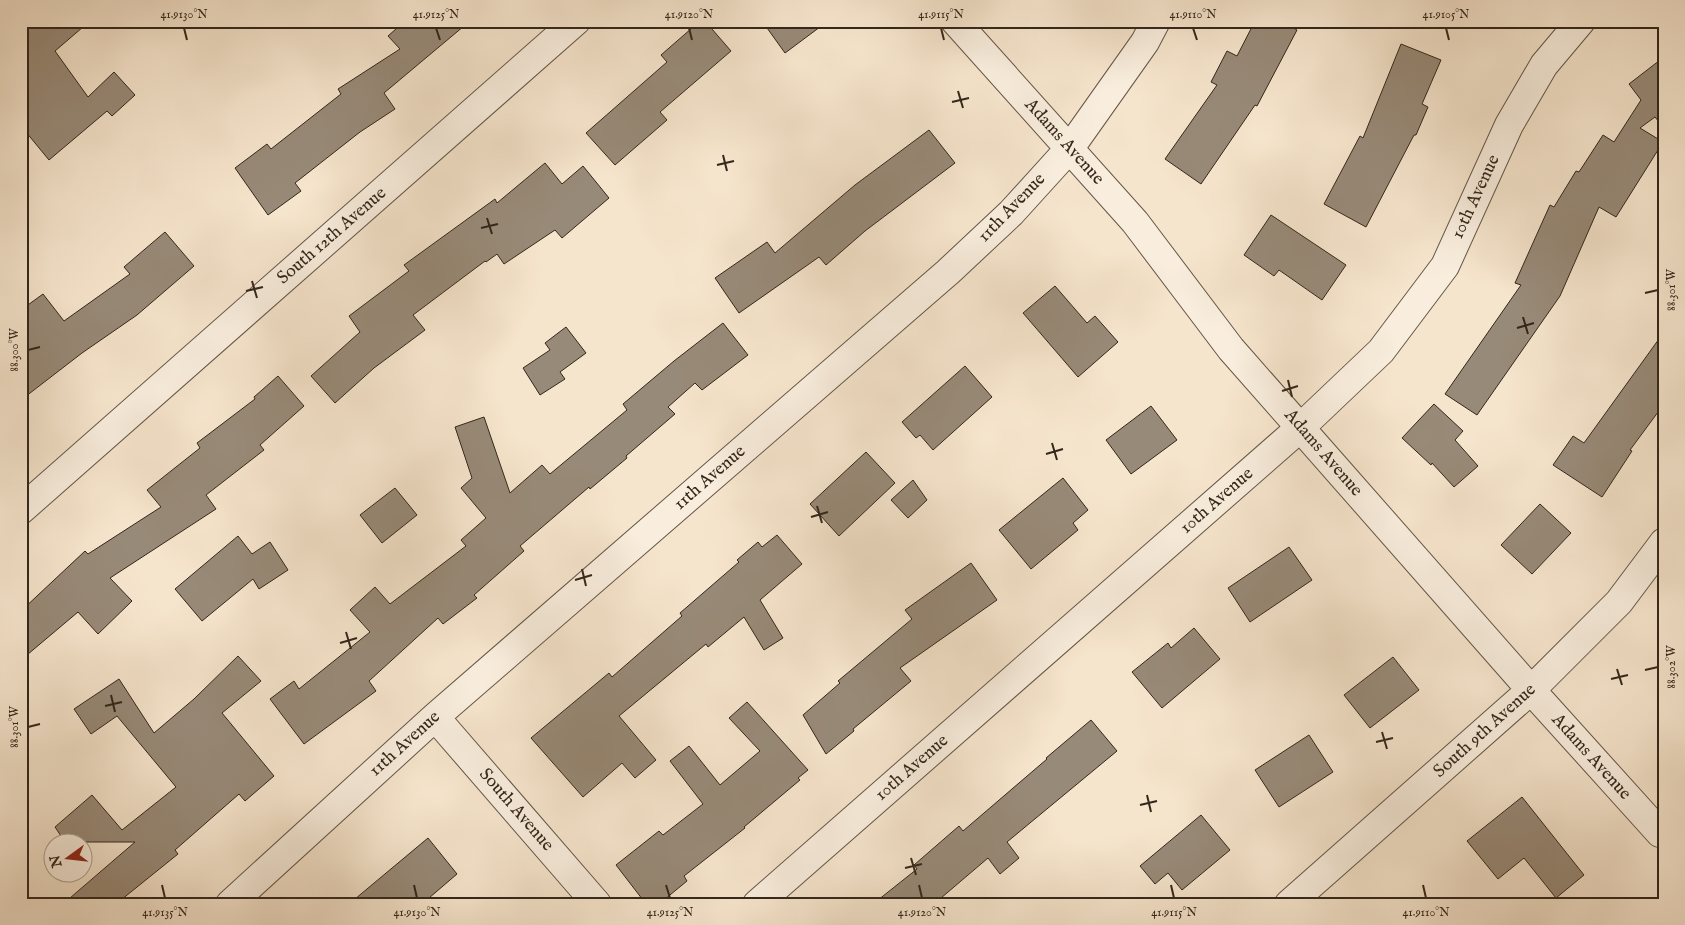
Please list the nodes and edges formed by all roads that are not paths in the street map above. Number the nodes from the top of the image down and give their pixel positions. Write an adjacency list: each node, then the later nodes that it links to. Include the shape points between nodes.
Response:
1 (576, 21): 7 (street, South 12th Avenue)
2 (955, 21): 5 (street, Adams Avenue)
3 (1156, 21): 5 (street, 11th Avenue, via 1145,42)
4 (1581, 21): 6 (street, 10th Avenue, via 1544,65 1510,125 1445,266 1381,351)
5 (1070, 148): 6 (street, Adams Avenue, via 1135,222 1230,349); 10 (street, 11th Avenue, via 1011,213 948,272)
6 (1300, 428): 9 (street, Adams Avenue); 14 (street, 10th Avenue)
7 (21, 510)
8 (1664, 542): 9 (street, South 9th Avenue, via 1619,602)
9 (1531, 690): 11 (street, Adams Avenue); 15 (street, South 9th Avenue)
10 (436, 716): 12 (street, 11th Avenue); 13 (street, South Avenue)
11 (1660, 833)
12 (230, 904)
13 (597, 904)
14 (757, 904)
15 (1289, 904)

